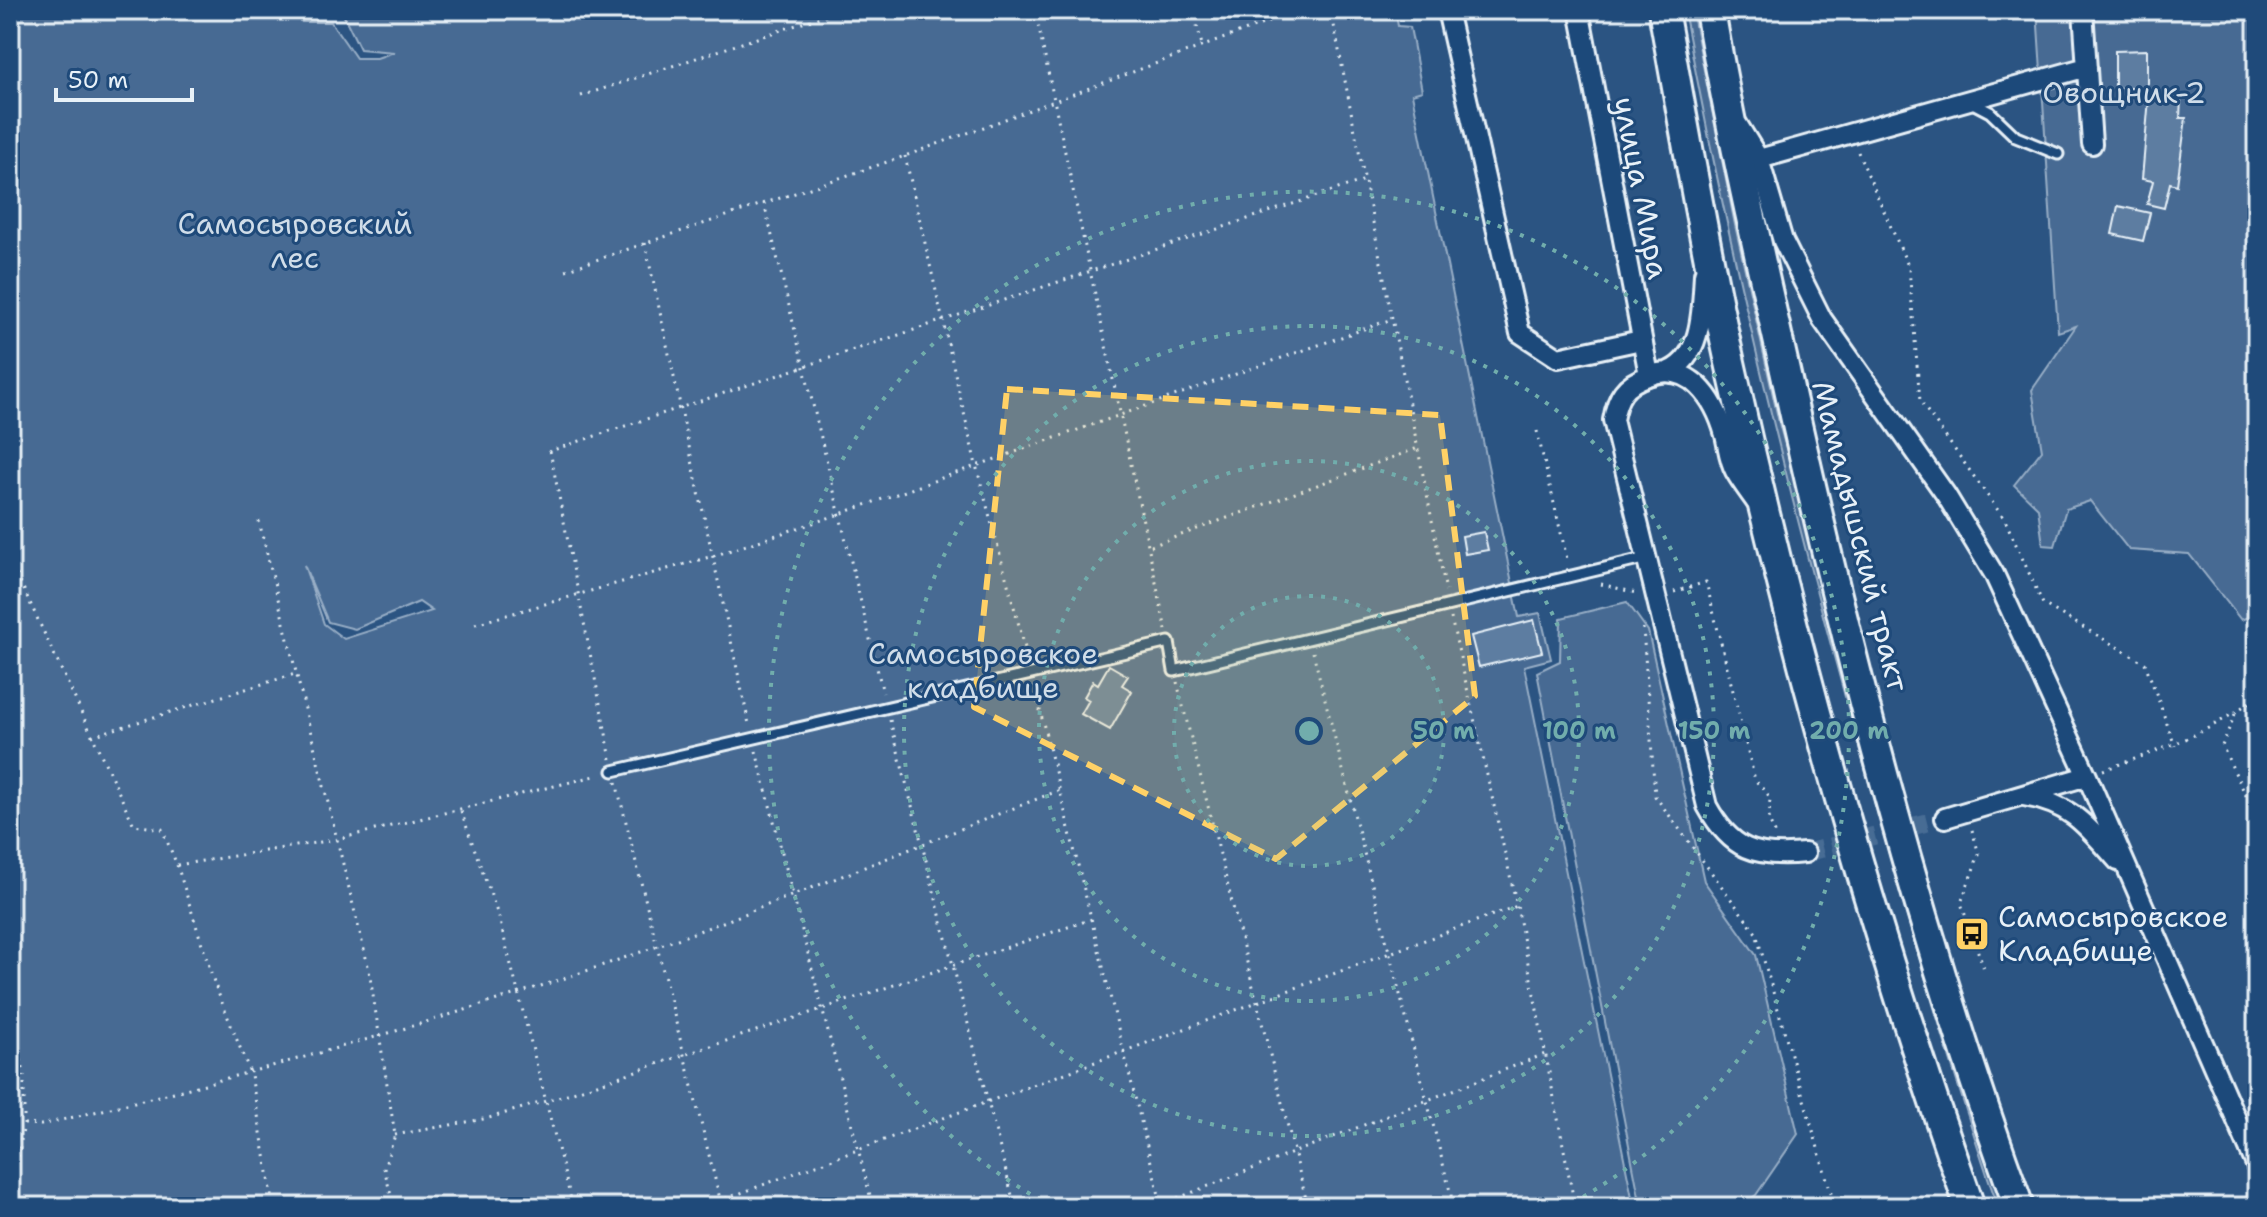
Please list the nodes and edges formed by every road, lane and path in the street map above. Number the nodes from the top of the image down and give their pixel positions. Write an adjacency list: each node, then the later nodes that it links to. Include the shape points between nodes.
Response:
1 (842, 10): 13 (path)
2 (1035, 10): 14 (path)
3 (1193, 10): 11 (path)
4 (1301, 10): 11 (path)
5 (1331, 10): 21 (path)
6 (1447, 10): 26 (street, via 1520,333 1558,358)
7 (1579, 10): 26 (street, улица Мира)
8 (1663, 10): 22 (main road)
9 (1710, 10): 16 (main road, Мамадышский тракт)
10 (2083, 10): 12 (street)
11 (1202, 46): 14 (path)
12 (2087, 67): 15 (street); 18 (street)
13 (581, 96)
14 (1052, 100): 23 (path, via 905,156); 24 (path)
15 (1967, 100): 17 (street); 19 (lane, via 1990,112 2016,137)
16 (1727, 107): 20 (street); 91 (main road, Мамадышский тракт, via 1821,537 1902,844)
17 (1850, 133): 20 (street); 47 (path, via 1909,268 1920,401 2005,520 2043,604 2145,663)
18 (2092, 144)
19 (2058, 154)
20 (1759, 159): 49 (street, via 1783,241 1822,319 1946,495 1994,574)
21 (1365, 180): 24 (path); 25 (path)
22 (1706, 246): 27 (street, via 1698,331 1684,360); 32 (main road)
23 (566, 270)
24 (1090, 273): 29 (path); 36 (path, via 550,451)
25 (1392, 319): 29 (path); 30 (path)
26 (1641, 340): 28 (street, улица Мира)
27 (1669, 371): 28 (street); 32 (street, via 1691,378 1707,396 1725,433 1734,469)
28 (1649, 375): 34 (street, via 1616,399 1613,420)
29 (1121, 412): 33 (path); 36 (path, via 837,515)
30 (1418, 448): 33 (path); 38 (path)
31 (259, 521): 43 (path)
32 (1769, 521): 90 (main road, via 1856,857)
33 (1149, 547): 41 (path)
34 (1647, 558): 37 (street); 38 (lane)
35 (10, 560): 46 (path)
36 (578, 594): 39 (path); 48 (path)
37 (1656, 597): 56 (street, via 1698,778 1718,827 1733,843 1755,852); 89 (path, via 1642,605 1655,796 1756,933)
38 (1448, 605): 40 (lane); 60 (path)
39 (475, 624)
40 (1309, 639): 42 (lane); 63 (path)
41 (1169, 642): 42 (lane); 48 (lane)
42 (1174, 671): 66 (path)
43 (295, 674): 46 (path); 55 (path)
44 (2257, 696): 45 (path)
45 (2235, 714): 47 (path); 54 (path, via 2222,746)
46 (92, 736): 58 (path, via 134,825 162,829)
47 (2175, 746): 49 (path)
48 (613, 771): 52 (path); 62 (path)
49 (2087, 776): 51 (street); 59 (street)
50 (1060, 790): 62 (path)
51 (2021, 796): 53 (street); 59 (street, via 2068,809)
52 (461, 811): 55 (path); 65 (path)
53 (1945, 818)
54 (2257, 818)
55 (334, 840): 58 (path); 68 (path, via 369,970)
56 (1805, 853)
57 (1979, 854): 64 (path, via 1961,903)
58 (177, 865): 71 (path, via 215,985)
59 (2130, 875): 77 (street)
60 (1517, 906): 63 (path); 69 (path)
61 (1092, 919): 70 (path)
62 (657, 946): 65 (path); 70 (path)
63 (1392, 953): 66 (path); 72 (path)
64 (1984, 969)
65 (518, 991): 68 (path); 73 (path)
66 (1257, 1003): 76 (path); 78 (path)
67 (10, 1021): 74 (path, via 24,1072)
68 (380, 1036): 71 (path); 75 (path)
69 (1545, 1054): 72 (path); 88 (path)
70 (684, 1055): 73 (path); 78 (path)
71 (251, 1075): 74 (path, via 41,1125); 80 (path)
72 (1428, 1100): 76 (path); 87 (path)
73 (546, 1101): 75 (path, via 489,1118); 82 (path)
74 (24, 1124): 79 (path)
75 (395, 1135): 81 (path, via 384,1168)
76 (1294, 1152): 85 (path); 86 (path)
77 (2257, 1167)
78 (721, 1200): 83 (path); 84 (path)
79 (10, 1202)
80 (274, 1207)
81 (394, 1207)
82 (573, 1207)
83 (703, 1207)
84 (722, 1207)
85 (1155, 1207)
86 (1308, 1207)
87 (1454, 1207)
88 (1575, 1207)
89 (1835, 1207)
90 (1970, 1207)
91 (2019, 1207)

